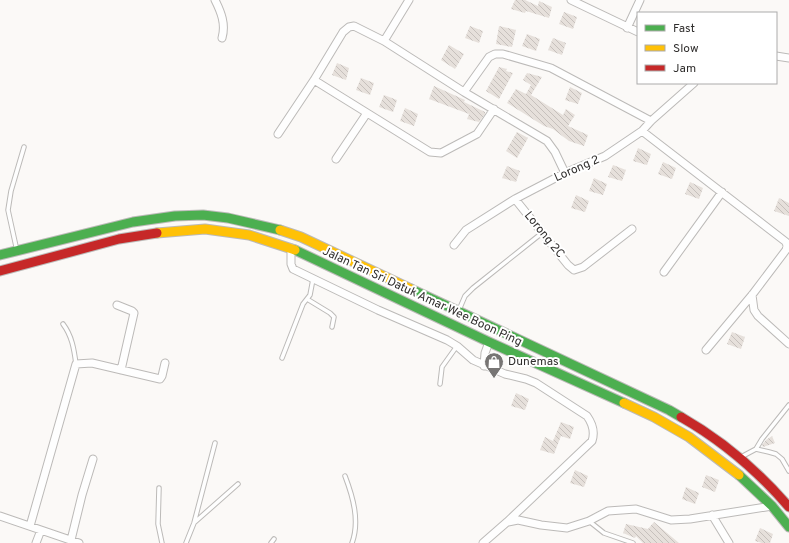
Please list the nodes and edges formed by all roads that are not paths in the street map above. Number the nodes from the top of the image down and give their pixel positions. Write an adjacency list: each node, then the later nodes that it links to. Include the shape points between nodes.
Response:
1 (215, 0): 7 (street, via 222,15)
2 (409, 0): 8 (street)
3 (571, 0): 5 (street)
4 (640, 0): 5 (street)
5 (627, 28): 6 (street)
6 (637, 32)
7 (222, 38)
8 (384, 41): 11 (street, via 361,28 349,27 343,32); 13 (street)
9 (777, 56): 10 (street)
10 (789, 58)
11 (314, 80): 15 (street); 18 (street)
12 (693, 84): 16 (street, Lorong 2)
13 (464, 92): 14 (street); 16 (street, via 489,58 495,54 503,54 552,68)
14 (494, 109): 15 (street, via 477,134 441,153 430,152); 21 (street, via 547,141)
15 (367, 113): 20 (street)
16 (651, 121): 17 (street, Lorong 2)
17 (642, 131): 21 (street, Lorong 2, via 605,156); 22 (street)
18 (278, 134)
19 (24, 147): 28 (lane, via 8,210)
20 (336, 159)
21 (565, 173): 23 (street, Lorong 2)
22 (722, 192): 31 (street); 33 (street, via 786,242 786,250)
23 (515, 199): 25 (street, Lorong 2C); 26 (street, Lorong 2, via 466,230)
24 (632, 229): 25 (street, Lorong 2C, via 583,267 574,270)
25 (542, 233): 36 (lane, via 473,288 465,296)
26 (454, 245)
27 (291, 248): 30 (main road, Jalan Tan Sri Datuk Amar Wee Boon Ping, via 249,234 205,229 167,231 119,239); 32 (street, via 293,269); 39 (main road, Jalan Tan Sri Datuk Amar Wee Boon Ping)
28 (17, 251): 29 (main road, Jalan Tan Sri Datuk Amar Wee Boon Ping); 36 (main road, Jalan Tan Sri Datuk Amar Wee Boon Ping, via 132,222 201,215 230,218 269,226 301,237)
29 (0, 255)
30 (0, 271)
31 (664, 272)
32 (314, 279): 34 (lane, via 312,291); 41 (street)
33 (752, 295): 40 (street, via 754,310 758,316); 42 (street)
34 (307, 299): 38 (lane, via 334,317); 43 (lane, via 302,304)
35 (117, 305): 47 (street, via 134,313)
36 (458, 311): 52 (main road, Jalan Tan Sri Datuk Amar Wee Boon Ping, via 669,410 693,423)
37 (63, 324): 45 (lane, via 73,344)
38 (332, 327)
39 (489, 342): 46 (street, via 484,353); 59 (main road, Jalan Tan Sri Datuk Amar Wee Boon Ping, via 654,417 689,437 734,470)
40 (789, 344)
41 (457, 346): 46 (street); 48 (lane, via 442,367)
42 (706, 350)
43 (282, 358)
44 (165, 363): 47 (street, via 160,379)
45 (76, 364): 47 (street, via 92,363); 65 (street)
46 (484, 366): 63 (street, via 536,383 587,416 593,430 592,441)
47 (121, 370)
48 (440, 384)
49 (789, 405): 51 (lane)
50 (215, 443): 64 (lane)
51 (756, 449): 52 (lane); 54 (lane, via 776,454)
52 (740, 458): 58 (main road, Jalan Tan Sri Datuk Amar Wee Boon Ping)
53 (93, 460): 69 (street)
54 (789, 471)
55 (345, 476): 75 (lane, via 354,507 355,535)
56 (238, 484): 64 (lane)
57 (159, 488): 72 (lane, via 158,524)
58 (787, 501)
59 (772, 506): 61 (street); 66 (main road, Jalan Tan Sri Datuk Amar Wee Boon Ping)
60 (0, 516): 65 (street)
61 (712, 516): 62 (street, via 671,520 636,509 608,511); 78 (street)
62 (589, 521): 63 (street, via 567,528 518,520); 77 (lane, via 604,533)
63 (508, 522): 76 (street)
64 (194, 523): 73 (lane)
65 (30, 526): 67 (street)
66 (789, 527)
67 (41, 530): 69 (street); 70 (street)
68 (274, 538): 74 (lane)
69 (71, 540): 71 (street)
70 (36, 543)
71 (79, 543)
72 (162, 543)
73 (186, 543)
74 (271, 543)
75 (352, 543)
76 (483, 543)
77 (633, 543)
78 (728, 543)

